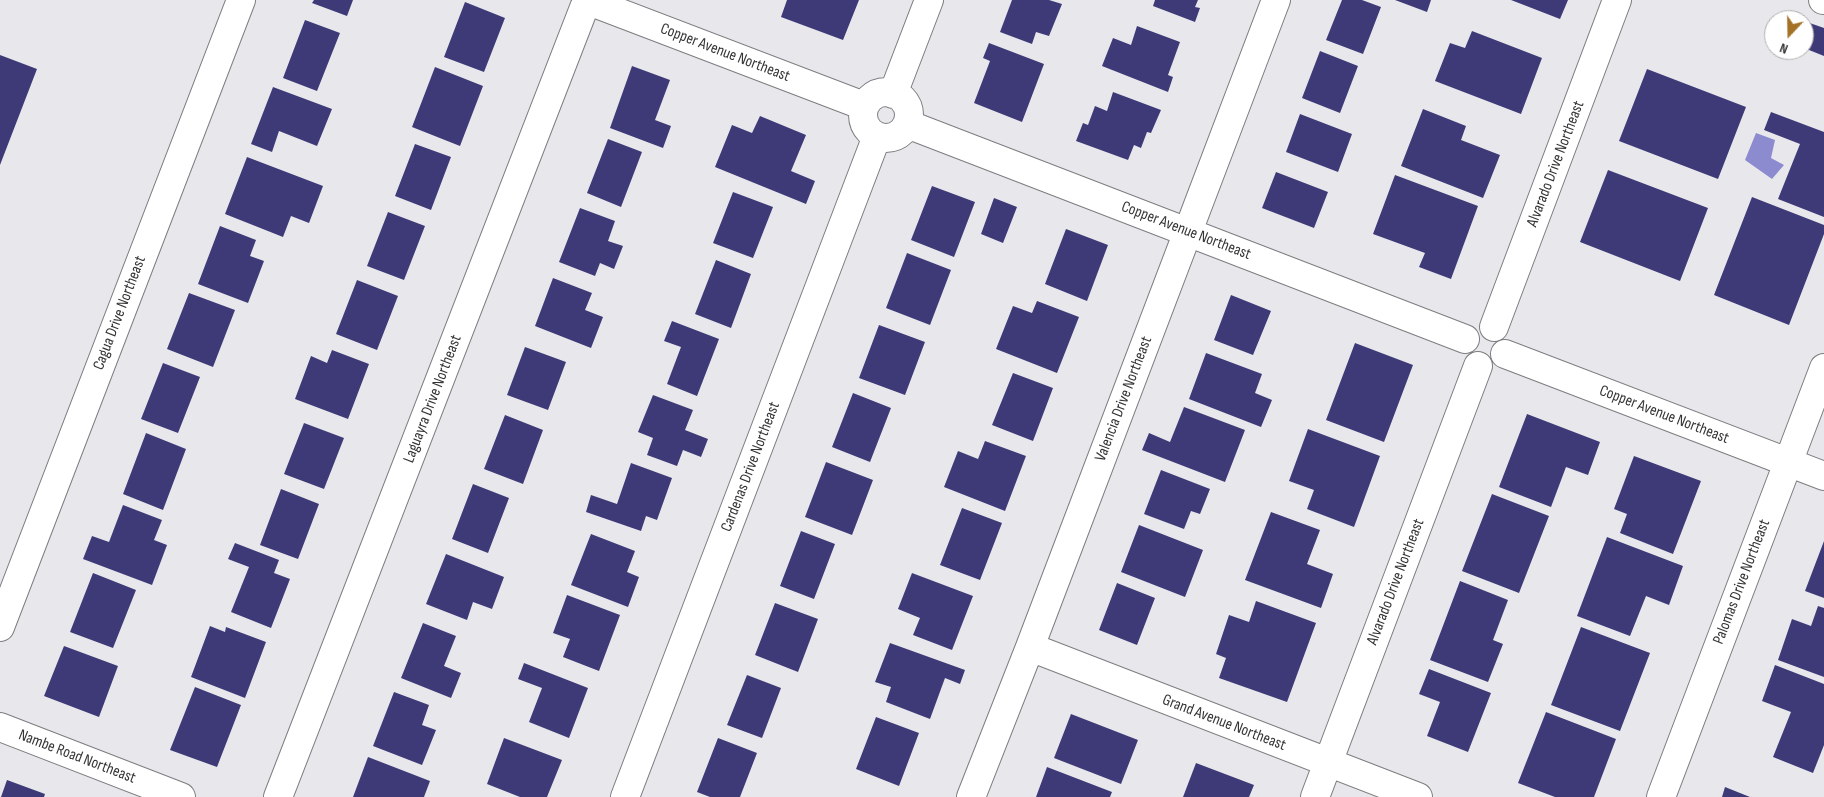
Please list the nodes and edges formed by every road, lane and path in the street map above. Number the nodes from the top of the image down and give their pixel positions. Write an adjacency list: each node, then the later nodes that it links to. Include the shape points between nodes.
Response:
1 (241, 0): 18 (street, Cagua Drive Northeast)
2 (586, 0): 7 (street, Copper Avenue Northeast); 23 (street, Laguayra Drive Northeast)
3 (929, 0): 6 (street)
4 (1276, 0): 10 (street, Valencia Drive Northeast)
5 (1618, 0): 11 (street, Alvarado Drive Northeast)
6 (894, 94): 7 (street, via 887,92 873,96); 8 (street, via 900,97 908,110)
7 (864, 106): 9 (street, via 866,128)
8 (907, 124): 9 (street, via 898,134 884,138); 10 (street, Copper Avenue Northeast)
9 (877, 136): 24 (street, Cardenas Drive Northeast)
10 (1188, 232): 12 (street, Copper Avenue Northeast); 19 (street, Valencia Drive Northeast)
11 (1494, 327): 12 (street, via 1480,326); 13 (street, via 1506,342)
12 (1465, 339): 14 (street, via 1467,358)
13 (1505, 354): 14 (street, via 1496,364); 16 (street, Copper Avenue Northeast)
14 (1478, 366): 21 (street, Alvarado Drive Northeast)
15 (1824, 368): 16 (street, Palomas Drive Northeast)
16 (1788, 462): 17 (street, Copper Avenue Northeast); 28 (street, Palomas Drive Northeast)
17 (1824, 476)
18 (0, 627)
19 (1030, 646): 21 (street, Grand Avenue Northeast); 25 (street, Valencia Drive Northeast)
20 (0, 727): 22 (street, Nambe Road Northeast)
21 (1328, 763): 26 (street, Alvarado Drive Northeast); 27 (street, Grand Avenue Northeast)
22 (181, 797)
23 (278, 797)
24 (625, 797)
25 (971, 797)
26 (1315, 797)
27 (1418, 797)
28 (1661, 797)

